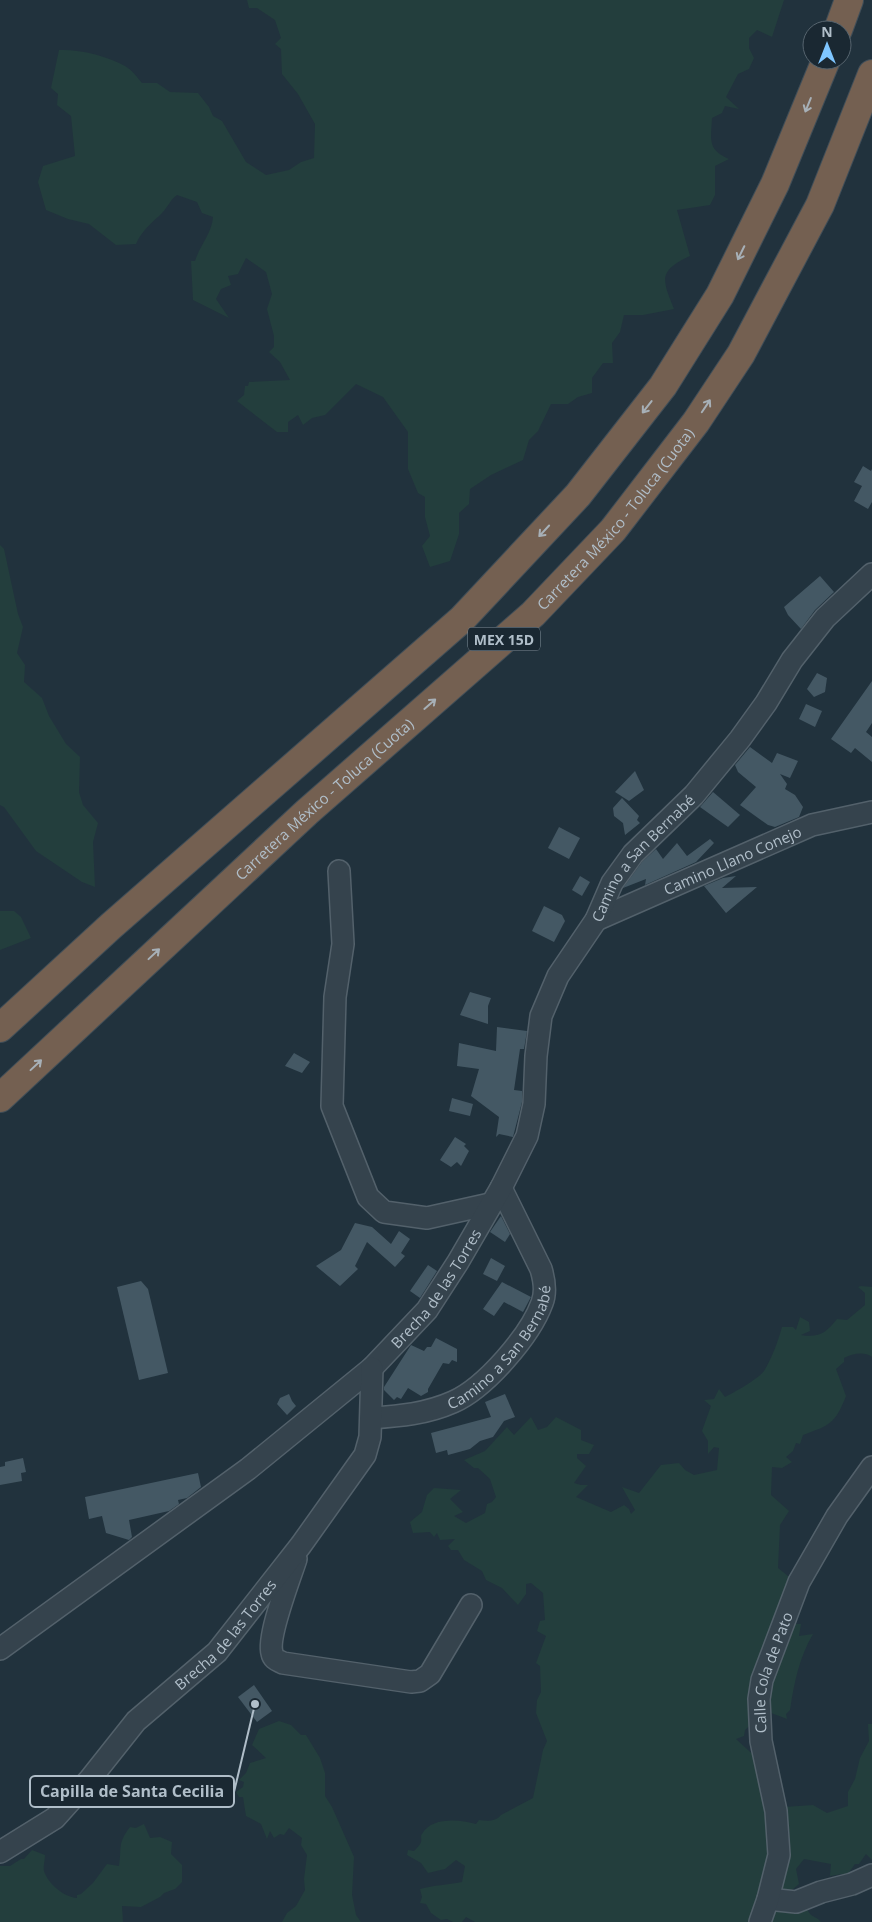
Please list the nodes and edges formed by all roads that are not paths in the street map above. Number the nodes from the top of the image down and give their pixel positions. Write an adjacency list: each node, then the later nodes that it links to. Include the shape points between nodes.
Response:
1 (849, 0): 2 (highway)
2 (842, 20)
3 (822, 70): 9 (highway, MEX 15D, one-way to 9, via 775,184 720,295 663,386 578,495 462,619 111,926)
4 (872, 74): 10 (highway, Carretera México - Toluca (Cuota) / MEX 15D, one-way to 4, via 307,812 533,614 613,530 696,422 741,354 820,205)
5 (872, 574): 8 (street, Camino a San Bernabé, via 825,618 792,660 745,732 694,795 633,854 612,883)
6 (872, 812): 8 (street, Camino Llano Conejo, via 812,826)
7 (339, 871): 11 (street, via 343,944 335,997 332,1106 368,1197 384,1212 427,1218)
8 (596, 920): 11 (street, Camino a San Bernabé, via 558,976 541,1016 534,1104 527,1136)
9 (0, 1028)
10 (0, 1098)
11 (495, 1196): 12 (street, Brecha de las Torres, via 427,1310); 13 (street, Camino a San Bernabé, via 541,1269 544,1278 542,1303 498,1368 456,1401 414,1415)
12 (372, 1368): 13 (street, Brecha de las Torres); 17 (street, Brecha de las Torres, via 248,1469)
13 (371, 1418): 15 (street, Brecha de las Torres, via 370,1437 364,1454)
14 (872, 1467): 20 (street, Calle Cola de Pato, via 837,1516 799,1582 762,1680 759,1699 762,1741 776,1811 779,1855)
15 (301, 1545): 16 (street, via 272,1635 272,1653 283,1663 420,1681 430,1674); 18 (street, Brecha de las Torres, via 218,1652 136,1722 55,1818)
16 (471, 1605)
17 (0, 1649)
18 (0, 1852)
19 (872, 1875): 20 (street, via 796,1902)
20 (768, 1899): 21 (street, Calle Cola de Pato)
21 (760, 1922)

